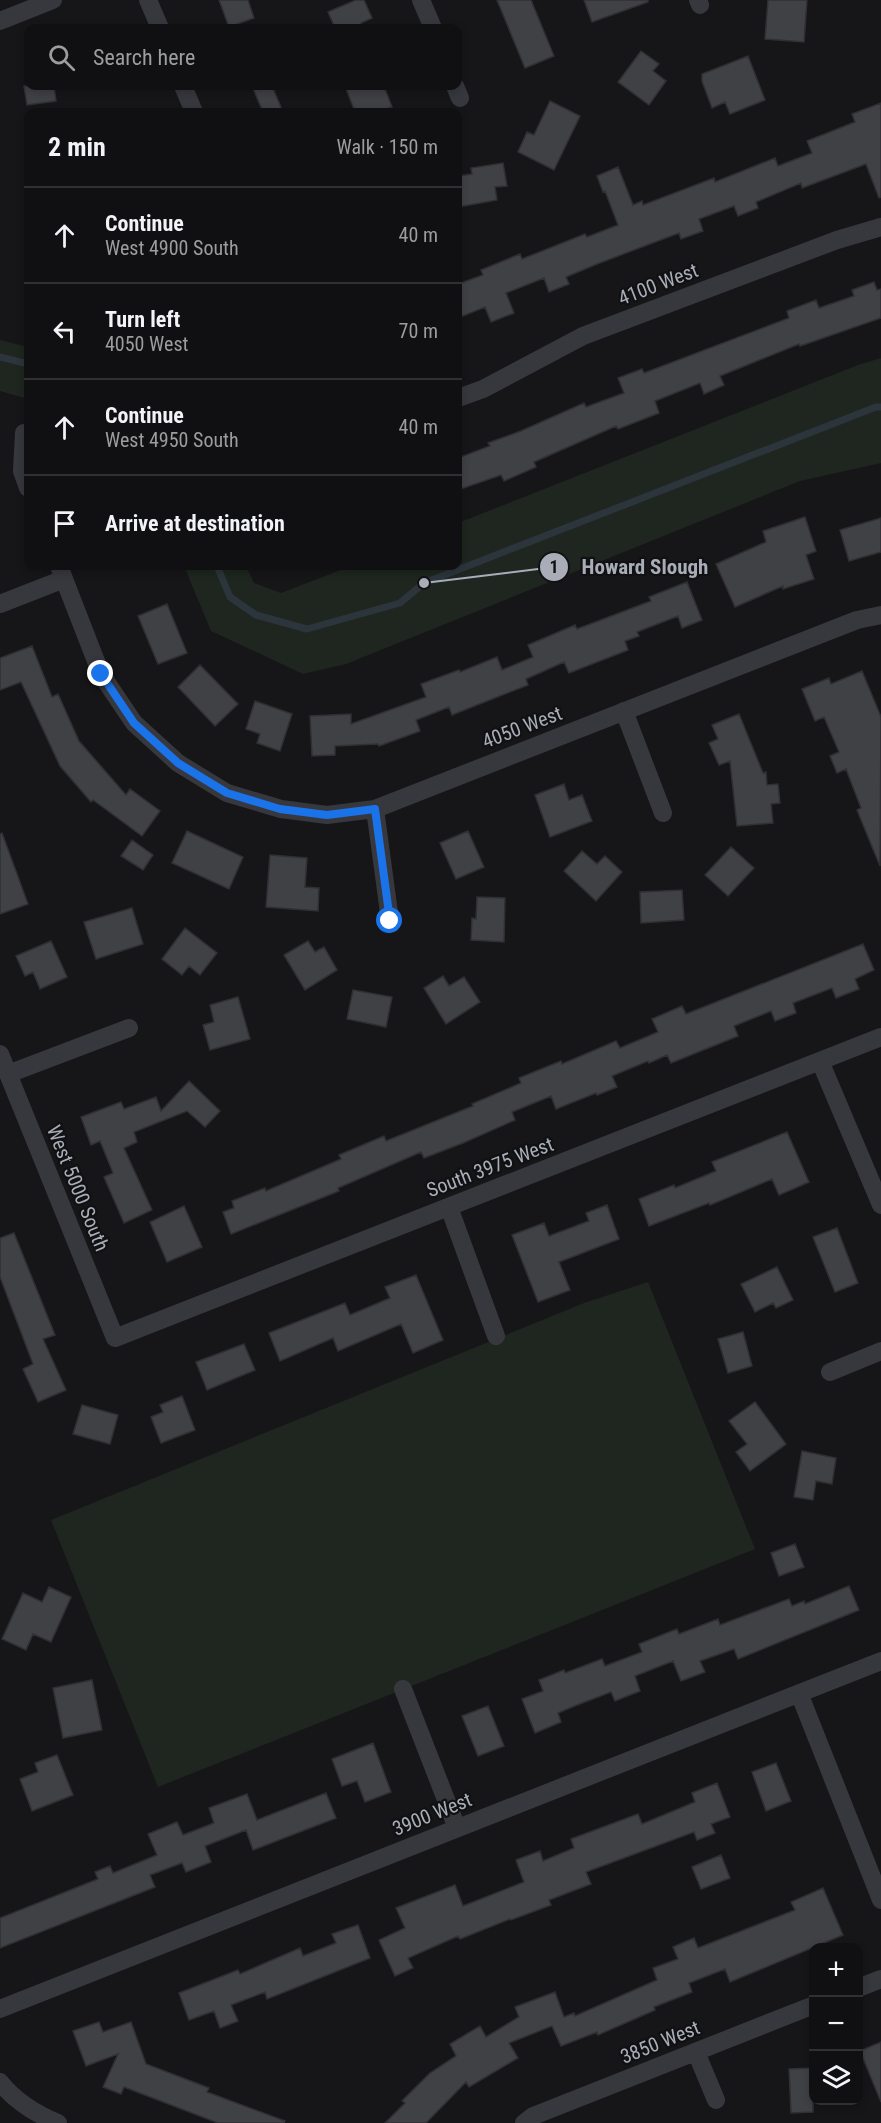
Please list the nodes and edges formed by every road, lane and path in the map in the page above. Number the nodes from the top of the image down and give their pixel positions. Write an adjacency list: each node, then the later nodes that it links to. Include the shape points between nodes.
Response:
1 (52, 0): 4 (street)
2 (148, 0): 5 (street)
3 (422, 0): 6 (street)
4 (0, 21)
5 (158, 24)
6 (431, 24)
7 (185, 90): 8 (street)
8 (192, 108)
9 (881, 227): 10 (street, 4100 West, via 583,336)
10 (462, 397)
11 (24, 434): 12 (street)
12 (24, 477)
13 (61, 572): 14 (street); 17 (street, 4050 West, via 101,674 134,723 178,763 227,793 280,809 327,815)
14 (0, 604)
15 (881, 615): 16 (street, 4050 West, via 858,620)
16 (624, 711): 17 (street, 4050 West); 18 (street)
17 (375, 809): 19 (street)
18 (663, 813)
19 (390, 921)
20 (129, 1028): 24 (street)
21 (881, 1037): 23 (street, South 3975 West)
22 (0, 1054): 24 (street, West 5000 South)
23 (820, 1061): 25 (street); 26 (street, South 3975 West)
24 (8, 1074): 28 (street, West 5000 South)
25 (881, 1205)
26 (449, 1207): 27 (street); 28 (street, South 3975 West)
27 (496, 1335)
28 (115, 1338)
29 (881, 1351): 30 (street)
30 (830, 1372)
31 (881, 1661): 33 (street, 3900 West)
32 (403, 1689): 34 (street)
33 (799, 1693): 34 (street, 3900 West); 35 (street)
34 (457, 1828): 39 (street, 3900 West)
35 (881, 1900)
36 (881, 1979): 37 (street)
37 (863, 1986)
38 (809, 2007): 40 (street, 3850 West)
39 (0, 2009)
40 (696, 2052): 42 (street); 44 (street, 3850 West, via 533,2116)
41 (0, 2082): 43 (street, via 9,2094)
42 (716, 2100)
43 (58, 2123)
44 (524, 2123)

